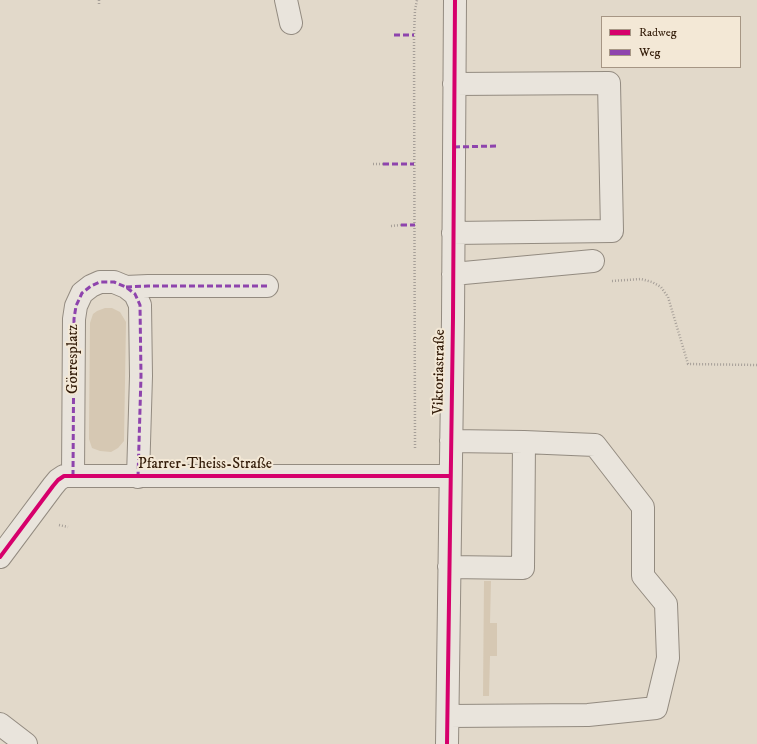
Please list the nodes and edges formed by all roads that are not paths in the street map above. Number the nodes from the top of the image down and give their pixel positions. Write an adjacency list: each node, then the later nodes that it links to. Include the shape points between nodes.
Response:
1 (286, 0): 3 (street)
2 (455, 0): 4 (street, Viktoriastraße)
3 (291, 24)
4 (454, 84): 5 (street, Viktoriastraße); 5 (street, via 608,83 612,231)
5 (453, 233): 7 (street, Viktoriastraße)
6 (593, 261): 7 (street)
7 (452, 274): 10 (street, Viktoriastraße)
8 (267, 286): 9 (street, Görresplatz)
9 (126, 287): 12 (street, Görresplatz, via 114,282 100,282 82,293 76,306); 14 (street, via 135,294 140,305)
10 (451, 441): 11 (street); 13 (street, Viktoriastraße)
11 (524, 442): 16 (street, via 523,568); 17 (street, via 595,445 643,507 643,576 666,604 668,658 656,708 588,715)
12 (73, 476): 14 (street, Pfarrer-Theiss-Straße); 15 (street, Pfarrer-Theiss-Straße, via 64,476 58,480)
13 (450, 476): 14 (street, Pfarrer-Theiss-Straße); 16 (street, Viktoriastraße)
14 (138, 477)
15 (0, 557)
16 (449, 568): 17 (street, Viktoriastraße)
17 (448, 716): 20 (street, Viktoriastraße)
18 (0, 724): 19 (street)
19 (26, 744)
20 (447, 744)

